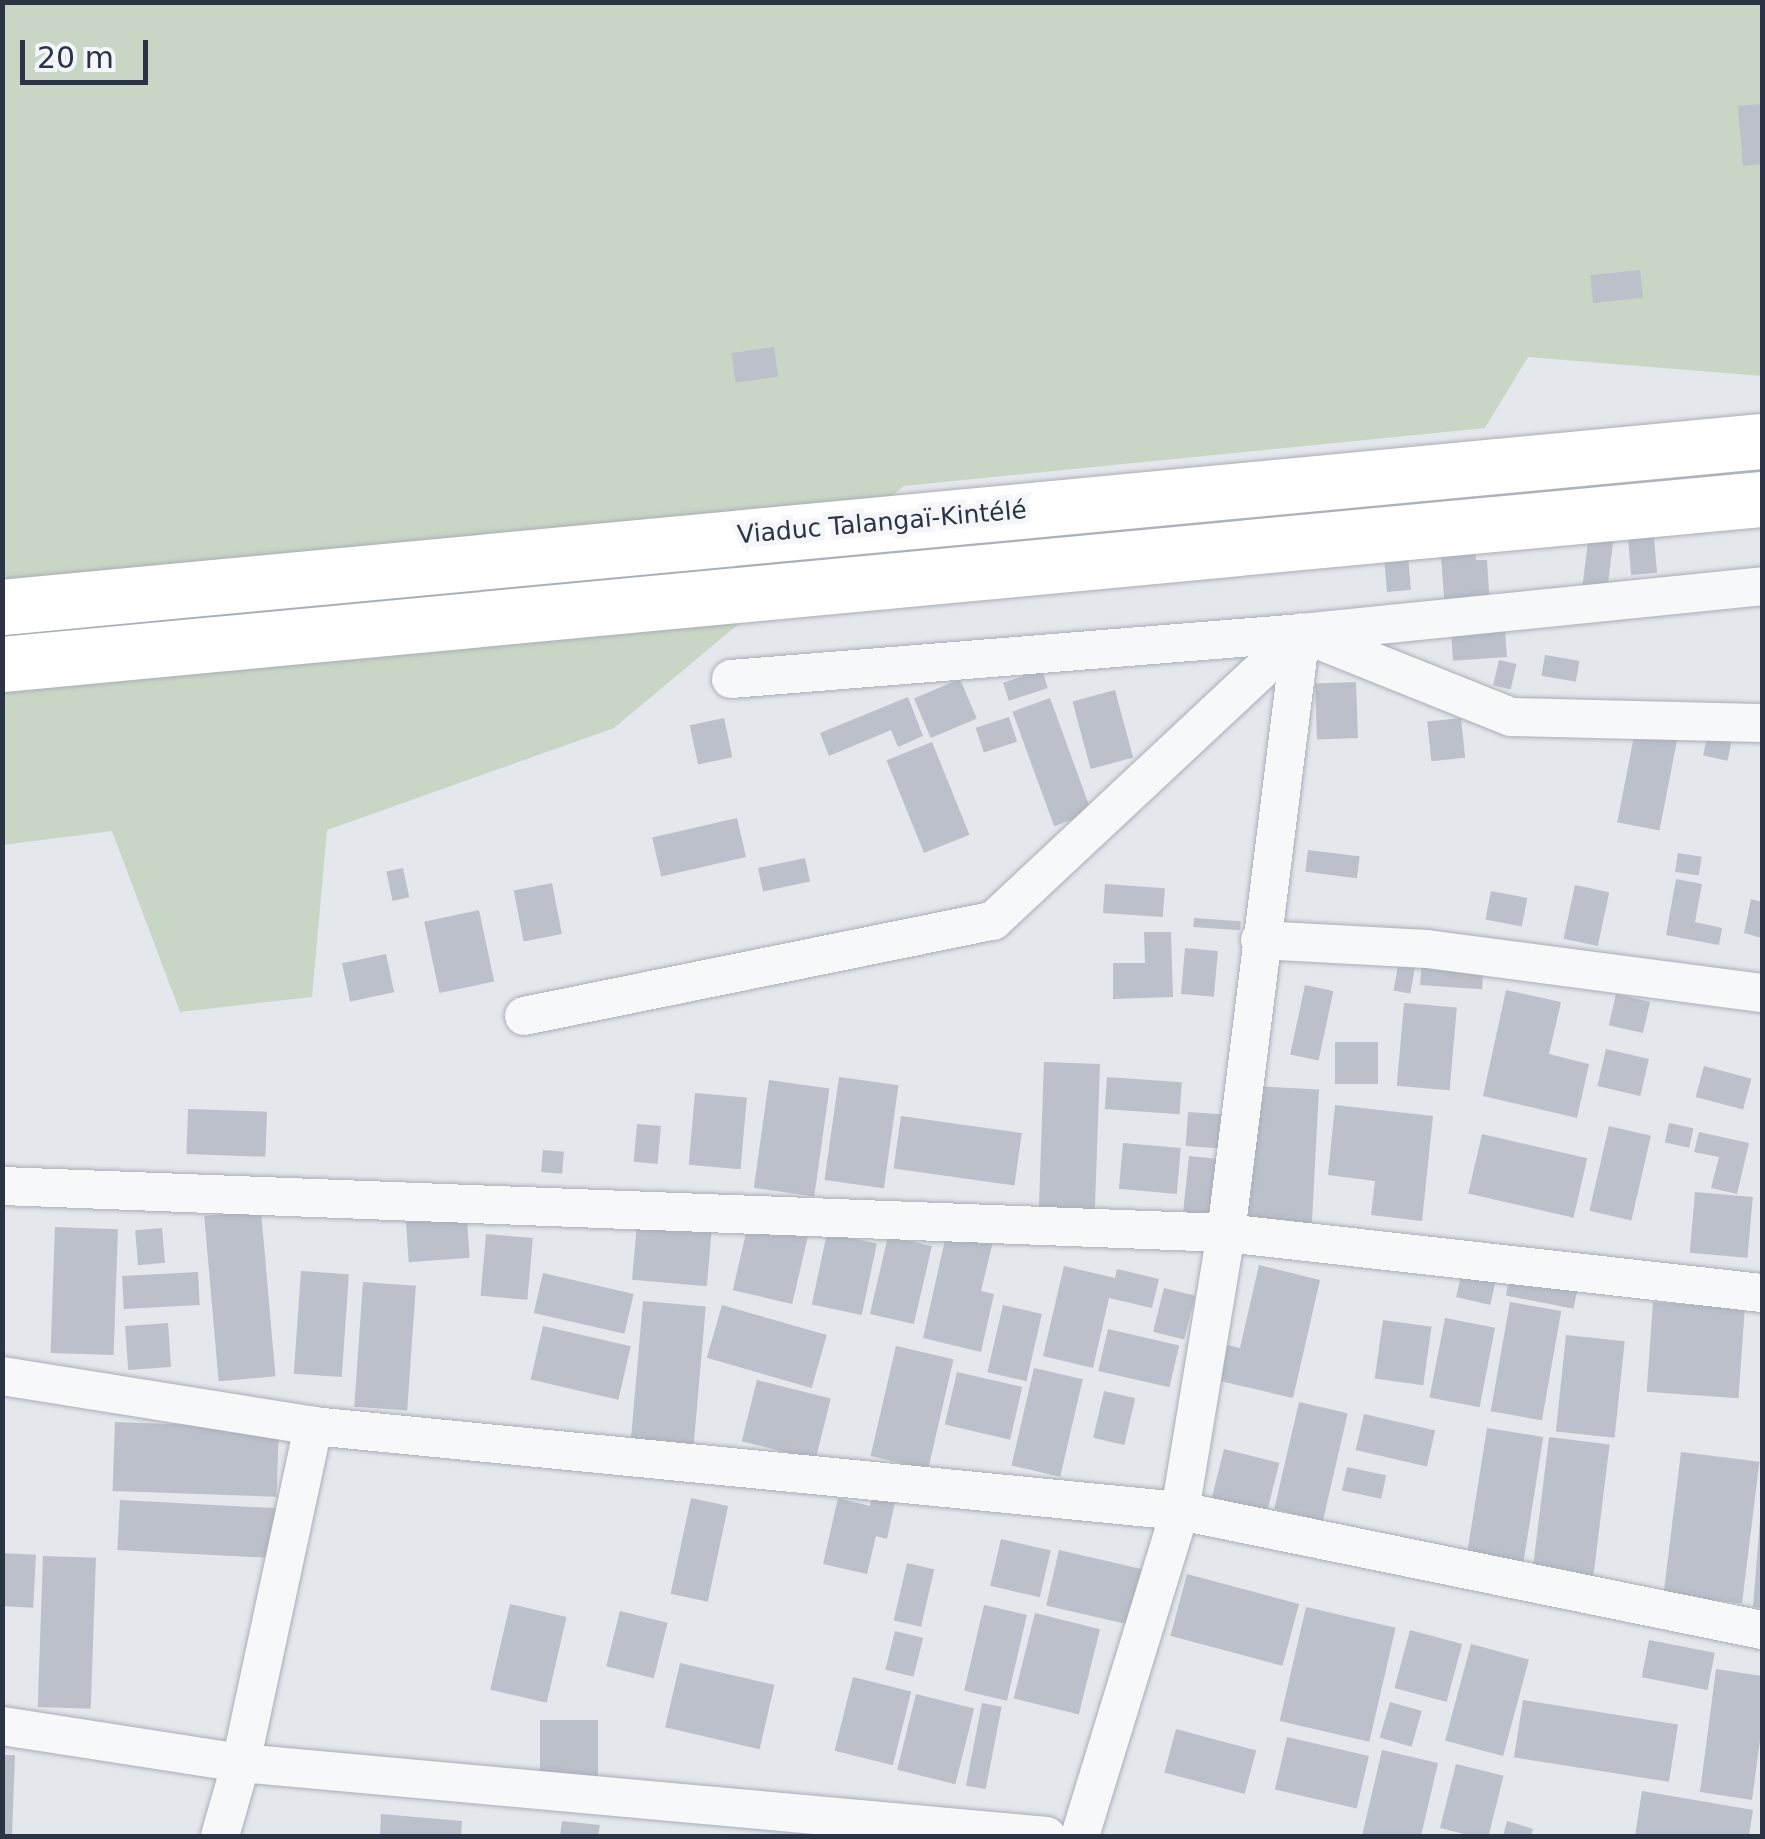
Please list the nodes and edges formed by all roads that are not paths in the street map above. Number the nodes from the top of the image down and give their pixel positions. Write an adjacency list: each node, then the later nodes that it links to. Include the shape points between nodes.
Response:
1 (1762, 441): 4 (highway, Viaduc Talangaï-Kintélé)
2 (1762, 498): 6 (highway)
3 (1762, 586): 5 (street)
4 (2, 607)
5 (1301, 633): 7 (street); 8 (street, via 1511,717); 9 (street); 11 (street, via 993,921)
6 (2, 664)
7 (731, 679)
8 (1762, 723)
9 (1260, 940): 10 (street, via 1426,950); 13 (street)
10 (1762, 993)
11 (524, 1016)
12 (2, 1186): 13 (street)
13 (1226, 1233): 14 (street); 17 (street)
14 (1762, 1293)
15 (2, 1376): 16 (street)
16 (313, 1426): 17 (street); 20 (street)
17 (1180, 1511): 18 (street); 23 (street)
18 (1762, 1630)
19 (2, 1726): 20 (street)
20 (241, 1763): 21 (street); 22 (street)
21 (220, 1836)
22 (1048, 1836)
23 (1080, 1836)

